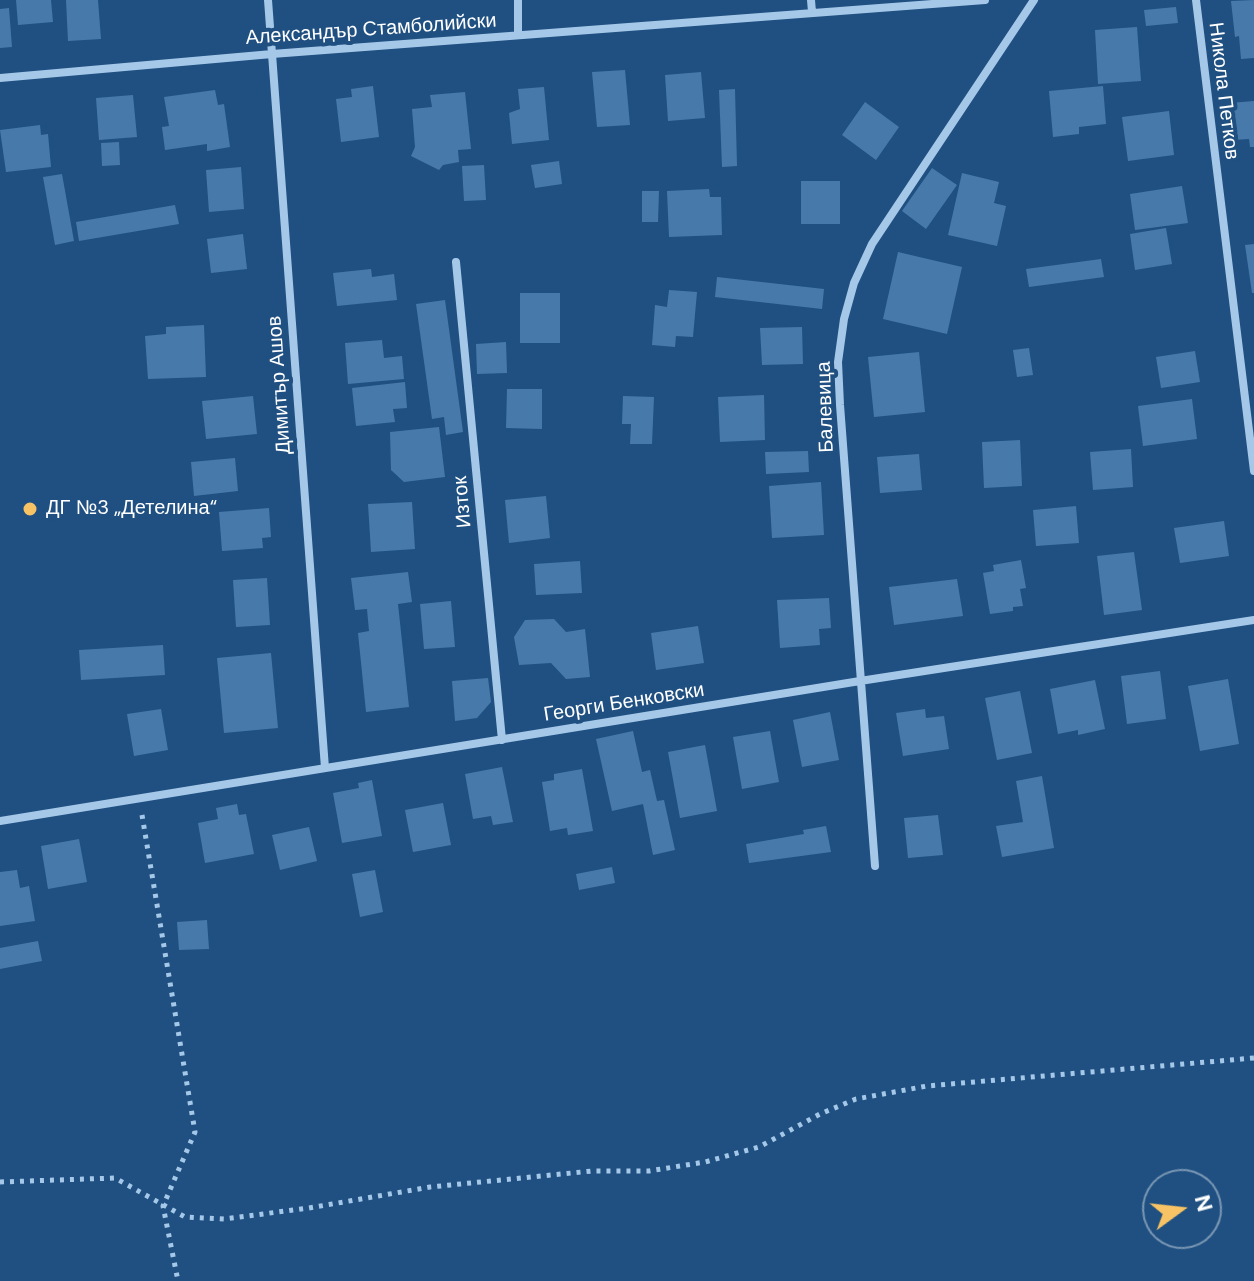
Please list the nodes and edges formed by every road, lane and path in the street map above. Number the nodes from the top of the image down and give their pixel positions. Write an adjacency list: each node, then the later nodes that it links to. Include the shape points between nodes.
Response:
1 (268, 0): 9 (street, Димитър Ашов)
2 (518, 0): 8 (street)
3 (811, 0): 7 (street)
4 (985, 0): 7 (street, Александър Стамболийски)
5 (1034, 0): 14 (street, Балевица, via 872,244 844,319 838,362)
6 (1196, 0): 12 (street, Никола Петков)
7 (812, 12): 8 (street, Александър Стамболийски)
8 (518, 35): 9 (street, Александър Стамболийски)
9 (272, 54): 10 (street, Александър Стамболийски); 16 (street, Димитър Ашов)
10 (0, 78)
11 (456, 262): 15 (street, Изток)
12 (1254, 471)
13 (1254, 620): 14 (street, Георги Бенковски)
14 (860, 681): 15 (street, Георги Бенковски); 19 (street, Балевица)
15 (502, 740): 16 (street, Георги Бенковски)
16 (325, 768): 17 (street, Георги Бенковски)
17 (140, 799): 18 (street, Георги Бенковски); 22 (path, via 195,1132)
18 (0, 821)
19 (875, 866)
20 (1254, 1058): 22 (path, via 927,1086 856,1099 759,1147 649,1171 592,1171 430,1187 224,1219 185,1217)
21 (0, 1182): 22 (path, via 115,1178)
22 (163, 1206): 23 (path)
23 (178, 1281)

